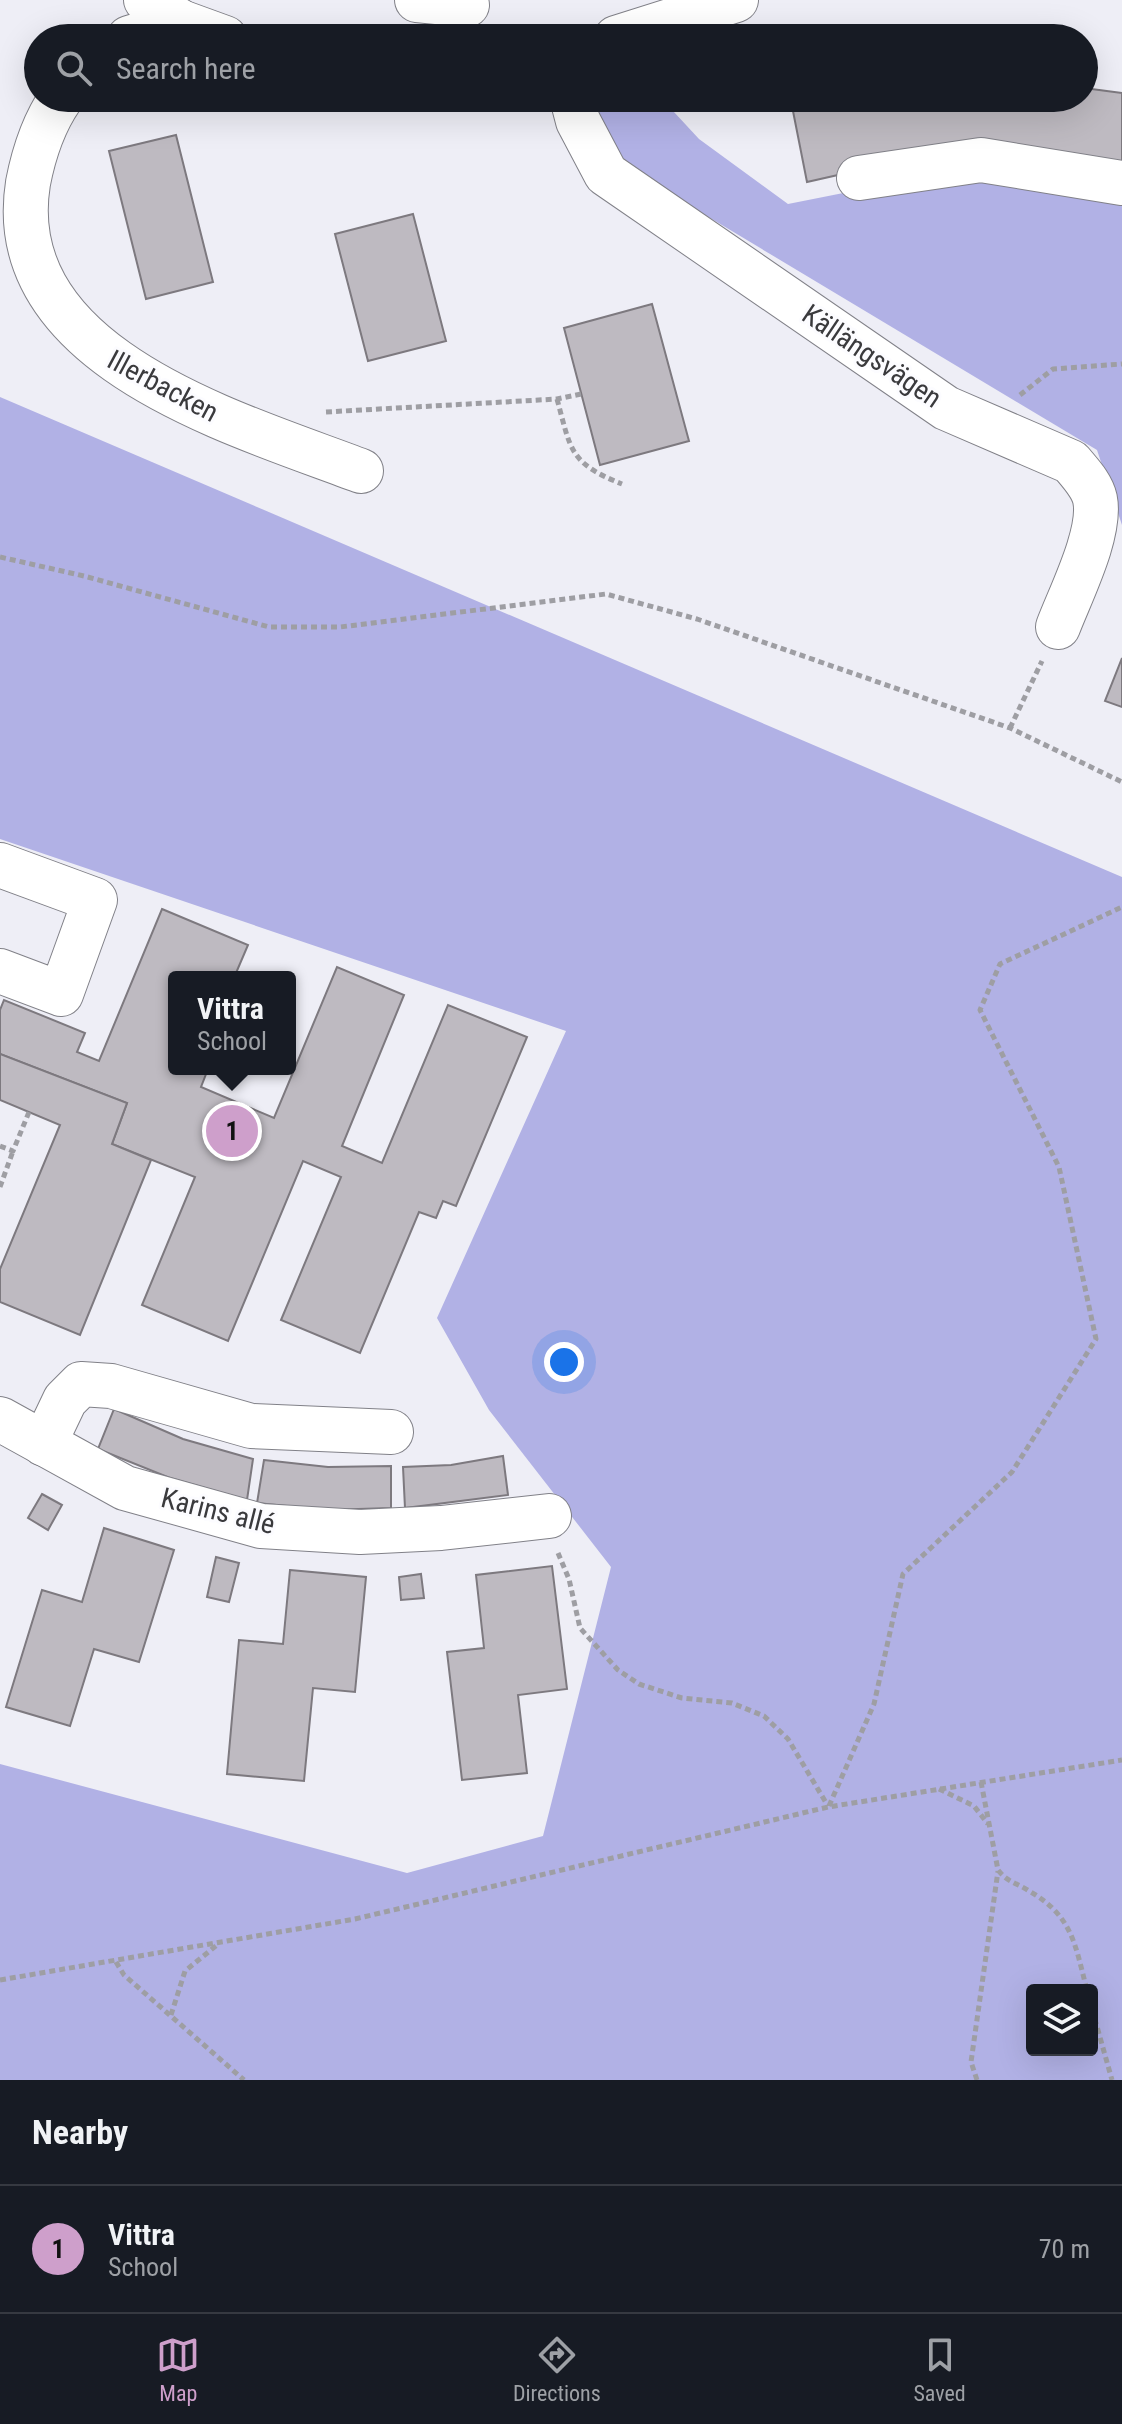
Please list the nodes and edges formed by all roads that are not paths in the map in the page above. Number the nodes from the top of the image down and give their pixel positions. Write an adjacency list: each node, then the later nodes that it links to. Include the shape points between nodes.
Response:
1 (417, 0): 4 (street)
2 (736, 0): 7 (street)
3 (164, 11): 5 (street); 6 (street)
4 (469, 14)
5 (147, 24)
6 (193, 24)
7 (660, 24)
8 (51, 112): 12 (street, Illerbacken, via 33,156 22,209 33,266 65,322 119,367 205,412)
9 (576, 112): 13 (street, Källängsvägen, via 606,174 946,408 1071,462 1095,498 1095,524)
10 (859, 178): 11 (street, via 981,160)
11 (1122, 183)
12 (361, 471)
13 (1058, 627)
14 (0, 865): 15 (street, via 95,900 61,994)
15 (0, 971)
16 (0, 1419): 18 (street, Karins allé)
17 (391, 1432): 18 (street, via 251,1426 111,1386 81,1384 65,1400)
18 (44, 1444): 19 (street, Karins allé, via 125,1488 261,1526 360,1532)
19 (549, 1516)

